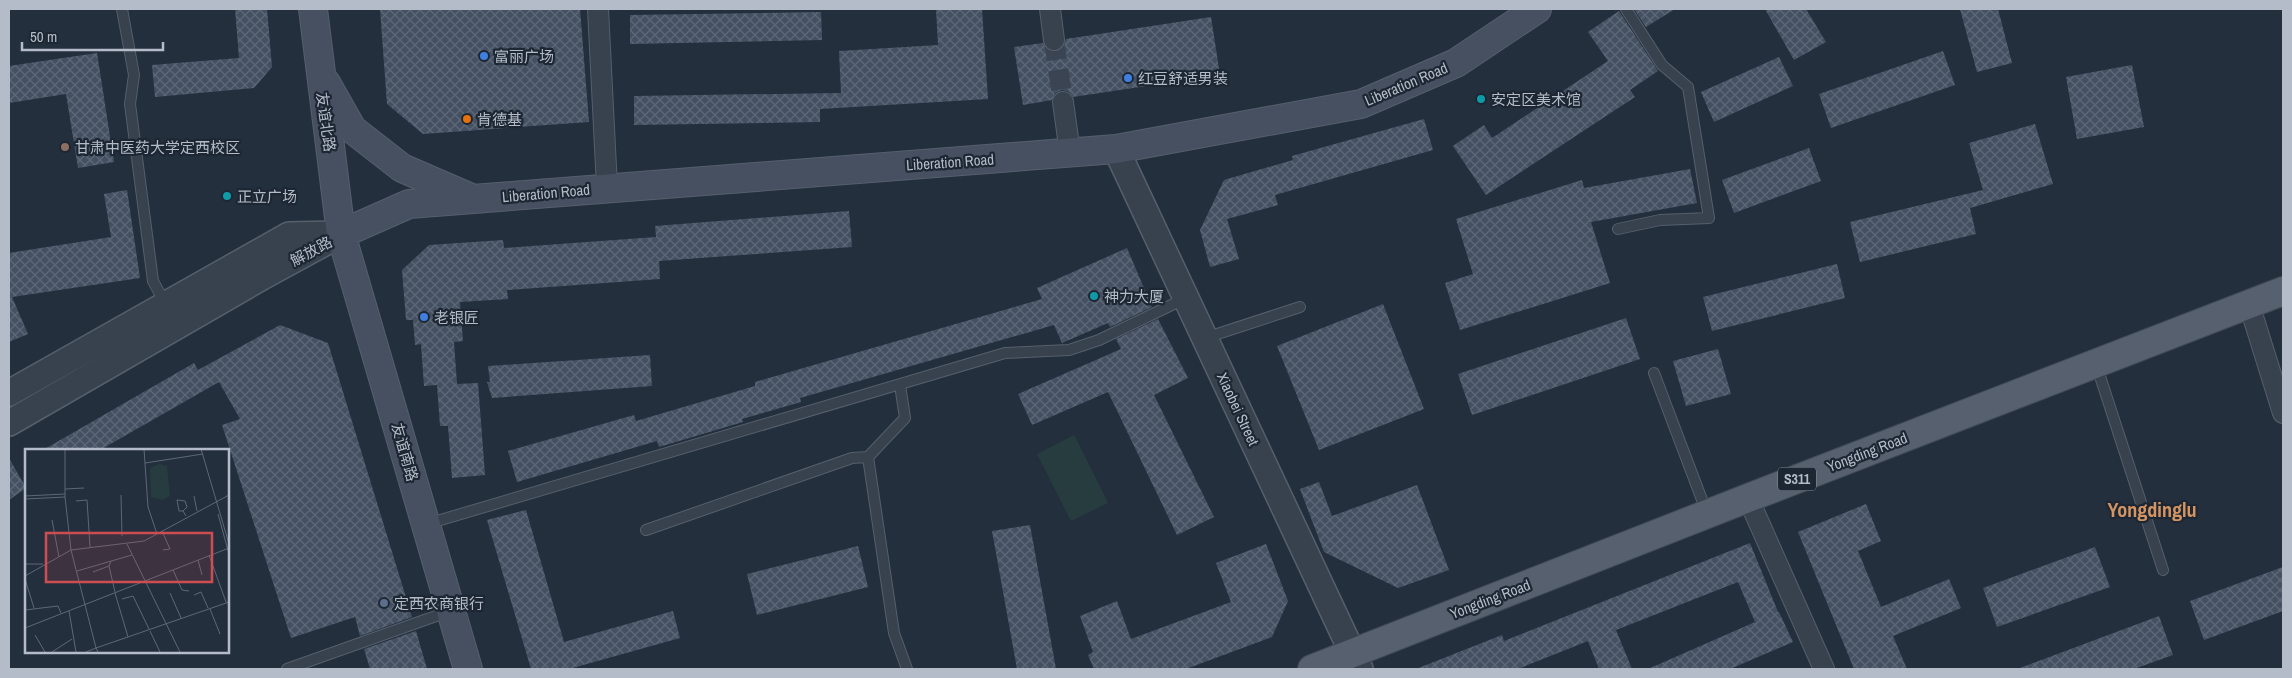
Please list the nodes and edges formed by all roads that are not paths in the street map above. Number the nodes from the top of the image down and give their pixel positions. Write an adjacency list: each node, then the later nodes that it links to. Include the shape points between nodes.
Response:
1 (122, 9): 20 (lane, via 134,76 130,104 153,281)
2 (313, 9): 8 (main road, 友谊北路)
3 (598, 9): 12 (street)
4 (1050, 9): 7 (street)
5 (1536, 9): 10 (main road, Liberation Road, via 1456,63 1361,104)
6 (1626, 9): 14 (lane, via 1662,65 1688,87 1709,218 1660,220)
7 (1054, 40)
8 (320, 72): 13 (main road, via 352,129 402,168); 15 (main road, 友谊北路)
9 (1063, 102): 11 (street)
10 (1116, 149): 11 (main road, Liberation Road); 17 (street, Xiaobei Street)
11 (1070, 153): 12 (main road, Liberation Road)
12 (607, 187): 13 (main road, Liberation Road)
13 (473, 199): 15 (main road, Liberation Road, via 409,204)
14 (1618, 229)
15 (341, 234): 20 (street, 解放路); 31 (main road, 友谊南路)
16 (2283, 291): 18 (main road, Yongding Road / S311)
17 (1184, 299): 21 (street, Xiaobei Street); 24 (lane, via 1099,340 1069,350 1006,353)
18 (2249, 304): 22 (main road, Yongding Road / S311); 26 (street)
19 (1300, 307): 21 (lane)
20 (172, 315): 25 (street, 解放路); 27 (street, 解放路)
21 (1204, 338): 35 (street, Xiaobei Street)
22 (2096, 363): 29 (main road, Yongding Road / S311); 33 (lane)
23 (1654, 373): 30 (lane)
24 (900, 385): 28 (lane, via 905,418); 31 (lane)
25 (9, 393)
26 (2283, 413)
27 (9, 423)
28 (868, 457): 32 (lane, via 852,458); 38 (lane, via 894,633)
29 (1748, 498): 30 (main road, Yongding Road / S311); 40 (street)
30 (1708, 514): 35 (main road, Yongding Road / S311)
31 (426, 524): 34 (main road, 友谊南路)
32 (646, 530)
33 (2162, 570)
34 (451, 610): 36 (lane); 37 (main road, 友谊南路)
35 (1356, 661): 39 (main road, Yongding Road / S311)
36 (287, 669)
37 (468, 669)
38 (907, 669)
39 (1312, 669)
40 (1824, 669)

